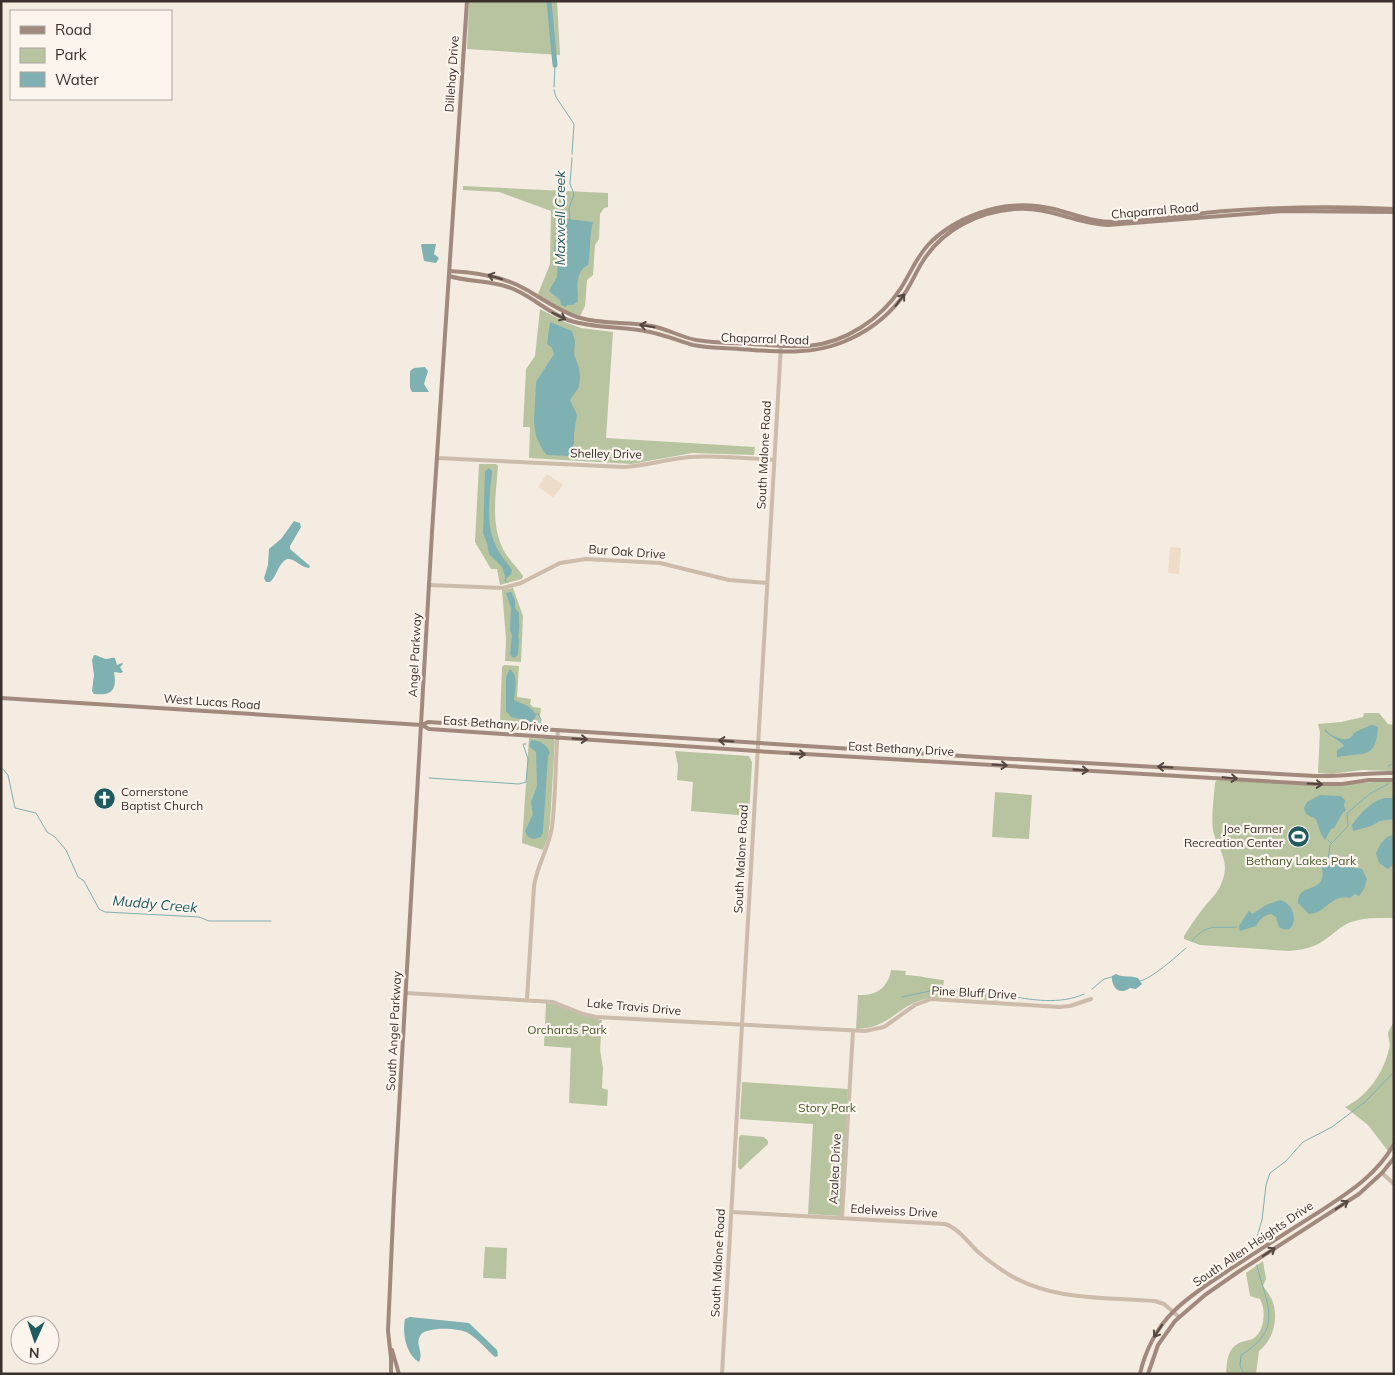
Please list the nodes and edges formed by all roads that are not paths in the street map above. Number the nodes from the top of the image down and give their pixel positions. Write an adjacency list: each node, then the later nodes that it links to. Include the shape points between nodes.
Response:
1 (468, 1): 3 (main road, Dillehay Drive)
2 (1394, 210): 6 (main road, Chaparral Road, via 1282,208 1114,222 1038,206 990,209 960,221 933,240 894,298 870,322 823,343); 7 (main road, Chaparral Road, one-way to 2, via 824,349 862,334 897,304 936,244 962,224 992,212 1021,208 1113,225 1275,212)
3 (449, 271): 4 (main road, Dillehay Drive); 5 (main road, Chaparral Road, one-way to 3, via 513,283 487,274)
4 (449, 276): 5 (main road, Chaparral Road, via 498,284); 8 (main road, Angel Parkway)
5 (533, 296): 6 (main road, Chaparral Road, one-way to 5, via 705,341 653,326 587,320); 7 (main road, Chaparral Road, one-way to 7, via 565,319 590,326 650,332 705,346)
6 (781, 345): 7 (street, South Malone Road)
7 (780, 351): 9 (street, South Malone Road)
8 (437, 458): 9 (street, Shelley Drive, via 624,466 694,456); 11 (main road, Angel Parkway)
9 (774, 460): 10 (street, South Malone Road)
10 (767, 584): 11 (street, Bur Oak Drive, via 729,580 660,564 586,559 560,563 521,583 503,588); 17 (street, South Malone Road)
11 (429, 585): 13 (main road, Angel Parkway)
12 (1, 698): 13 (main road, West Lucas Road)
13 (422, 725): 14 (main road, East Bethany Drive, via 428,722); 15 (main road, East Bethany Drive, via 429,729); 26 (main road, South Angel Parkway)
14 (558, 730): 15 (street); 16 (main road, East Bethany Drive)
15 (558, 738): 18 (main road, East Bethany Drive, one-way to 18); 27 (street, via 552,826 534,886)
16 (671, 738): 17 (main road, East Bethany Drive, one-way to 16); 18 (main road)
17 (758, 743): 19 (street, South Malone Road); 20 (main road, East Bethany Drive)
18 (671, 745): 19 (main road, East Bethany Drive)
19 (757, 751): 21 (main road, East Bethany Drive, one-way to 21); 29 (street, South Malone Road)
20 (976, 757): 21 (main road); 22 (main road, East Bethany Drive, one-way to 20)
21 (976, 764): 25 (main road, East Bethany Drive, one-way to 25)
22 (1276, 773): 23 (main road, East Bethany Drive, via 1337,776); 25 (main road)
23 (1394, 773)
24 (1394, 780): 25 (main road, East Bethany Drive, one-way to 24, via 1325,784)
25 (1275, 781)
26 (406, 993): 27 (street, Lake Travis Drive); 44 (main road, South Angel Parkway)
27 (527, 999): 29 (street, Lake Travis Drive, via 553,1002 591,1016)
28 (1091, 999): 30 (street, Pine Bluff Drive, via 1059,1007 931,999 915,1004 884,1026)
29 (742, 1025): 30 (street, Pine Bluff Drive); 36 (street, South Malone Road)
30 (853, 1031): 37 (street, Azalea Drive)
31 (1394, 1144): 33 (main road, South Allen Heights Drive)
32 (1394, 1158): 34 (main road, South Allen Heights Drive)
33 (1376, 1169): 34 (main road); 38 (main road, South Allen Heights Drive, via 1352,1190)
34 (1382, 1173): 35 (street); 39 (main road, South Allen Heights Drive, one-way to 34, via 1359,1194)
35 (1394, 1184)
36 (731, 1212): 37 (street, Edelweiss Drive); 47 (street, South Malone Road)
37 (842, 1218): 42 (street, Edelweiss Drive, via 948,1225 994,1264 1035,1287 1070,1296 1155,1301)
38 (1306, 1220): 39 (main road); 40 (main road, South Allen Heights Drive)
39 (1310, 1226): 41 (main road, South Allen Heights Drive, one-way to 39)
40 (1235, 1266): 41 (main road); 42 (main road, South Allen Heights Drive)
41 (1238, 1272): 43 (main road, South Allen Heights Drive)
42 (1173, 1311): 43 (street, Edelweiss Drive); 48 (main road, South Allen Heights Drive, one-way to 48, via 1153,1339)
43 (1179, 1317): 49 (main road, South Allen Heights Drive, via 1158,1345)
44 (389, 1339): 45 (main road); 46 (main road)
45 (391, 1374)
46 (399, 1374)
47 (722, 1374)
48 (1140, 1374)
49 (1148, 1374)

